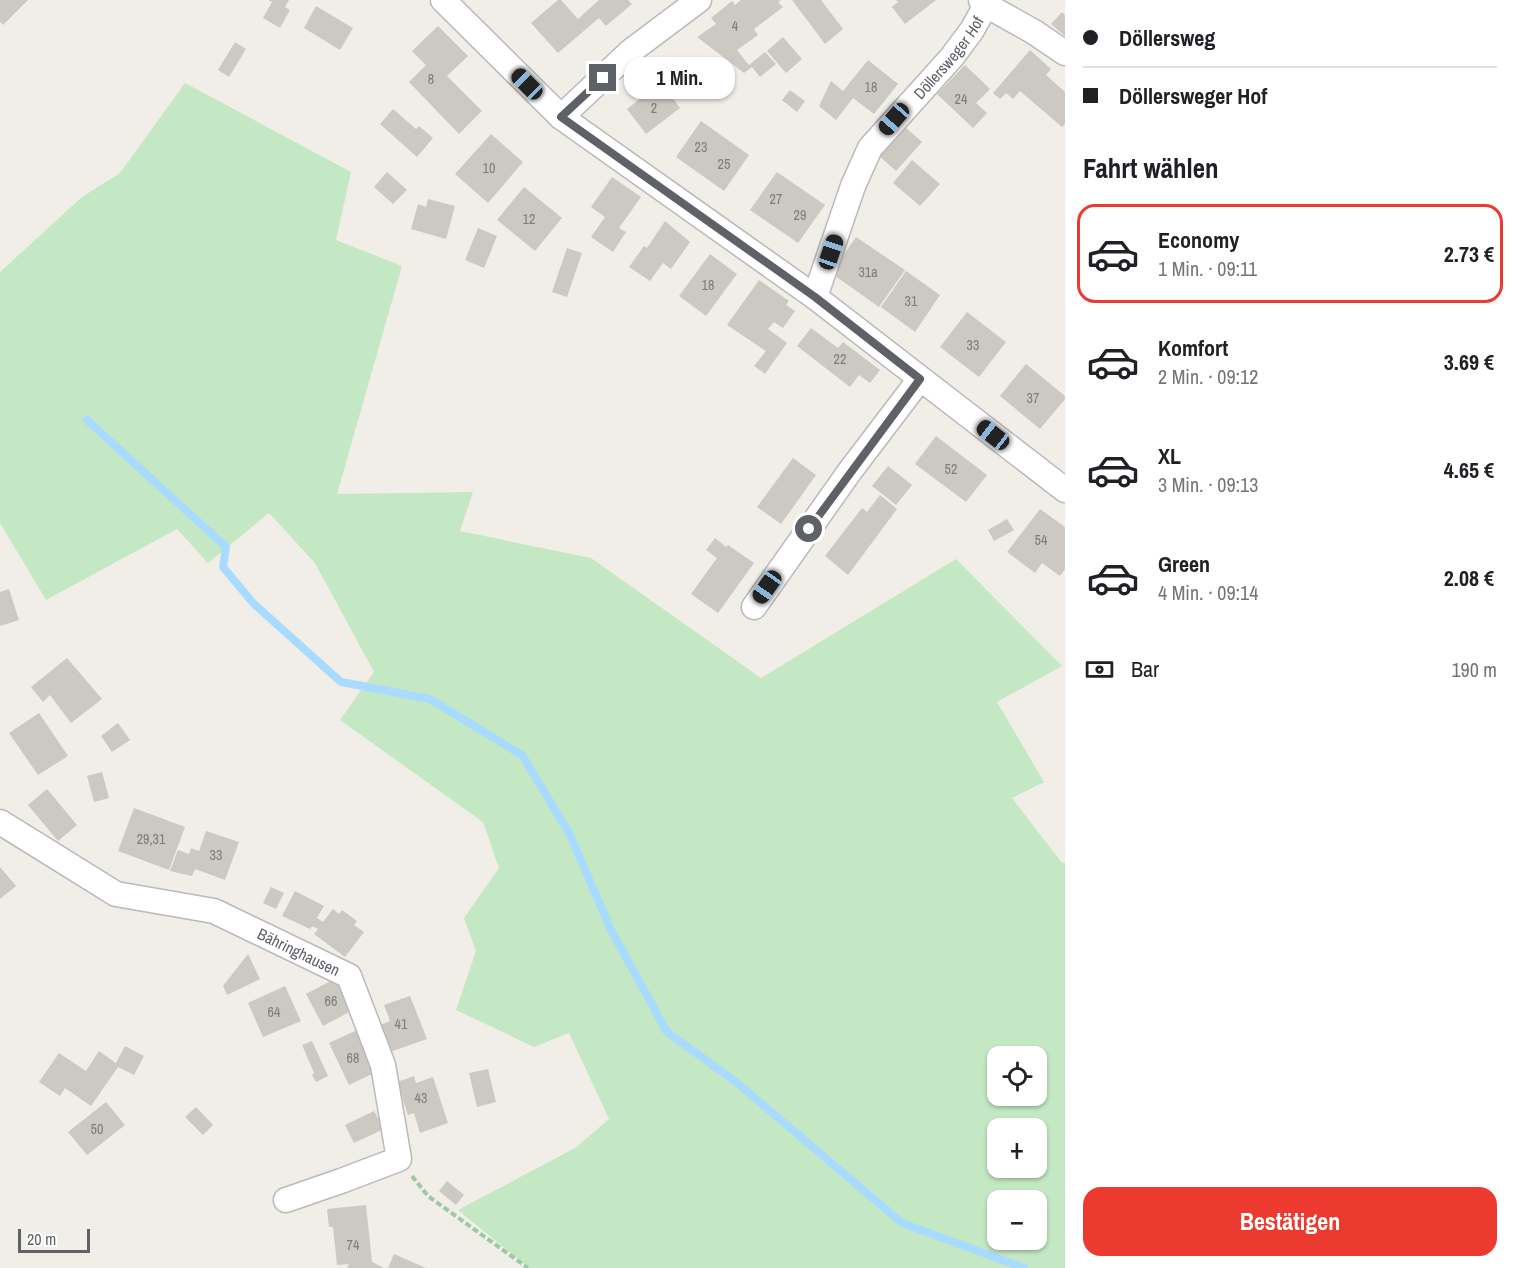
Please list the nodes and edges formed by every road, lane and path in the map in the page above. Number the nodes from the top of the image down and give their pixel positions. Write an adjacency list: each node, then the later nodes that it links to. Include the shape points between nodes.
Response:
1 (443, 0): 5 (street)
2 (699, 0): 5 (street, via 631,51)
3 (983, 3): 4 (street, Döllersweger Hof); 6 (street, Döllersweger Hof, via 972,30 951,57 870,148)
4 (1065, 53)
5 (561, 117): 6 (street)
6 (815, 297): 7 (street)
7 (920, 379): 8 (street); 9 (street)
8 (1065, 490)
9 (754, 607)
10 (0, 822): 11 (street, Bähringhausen, via 116,894 214,911 349,976 383,1065)
11 (399, 1159): 12 (street); 13 (path, via 428,1196)
12 (286, 1200)
13 (528, 1268)

